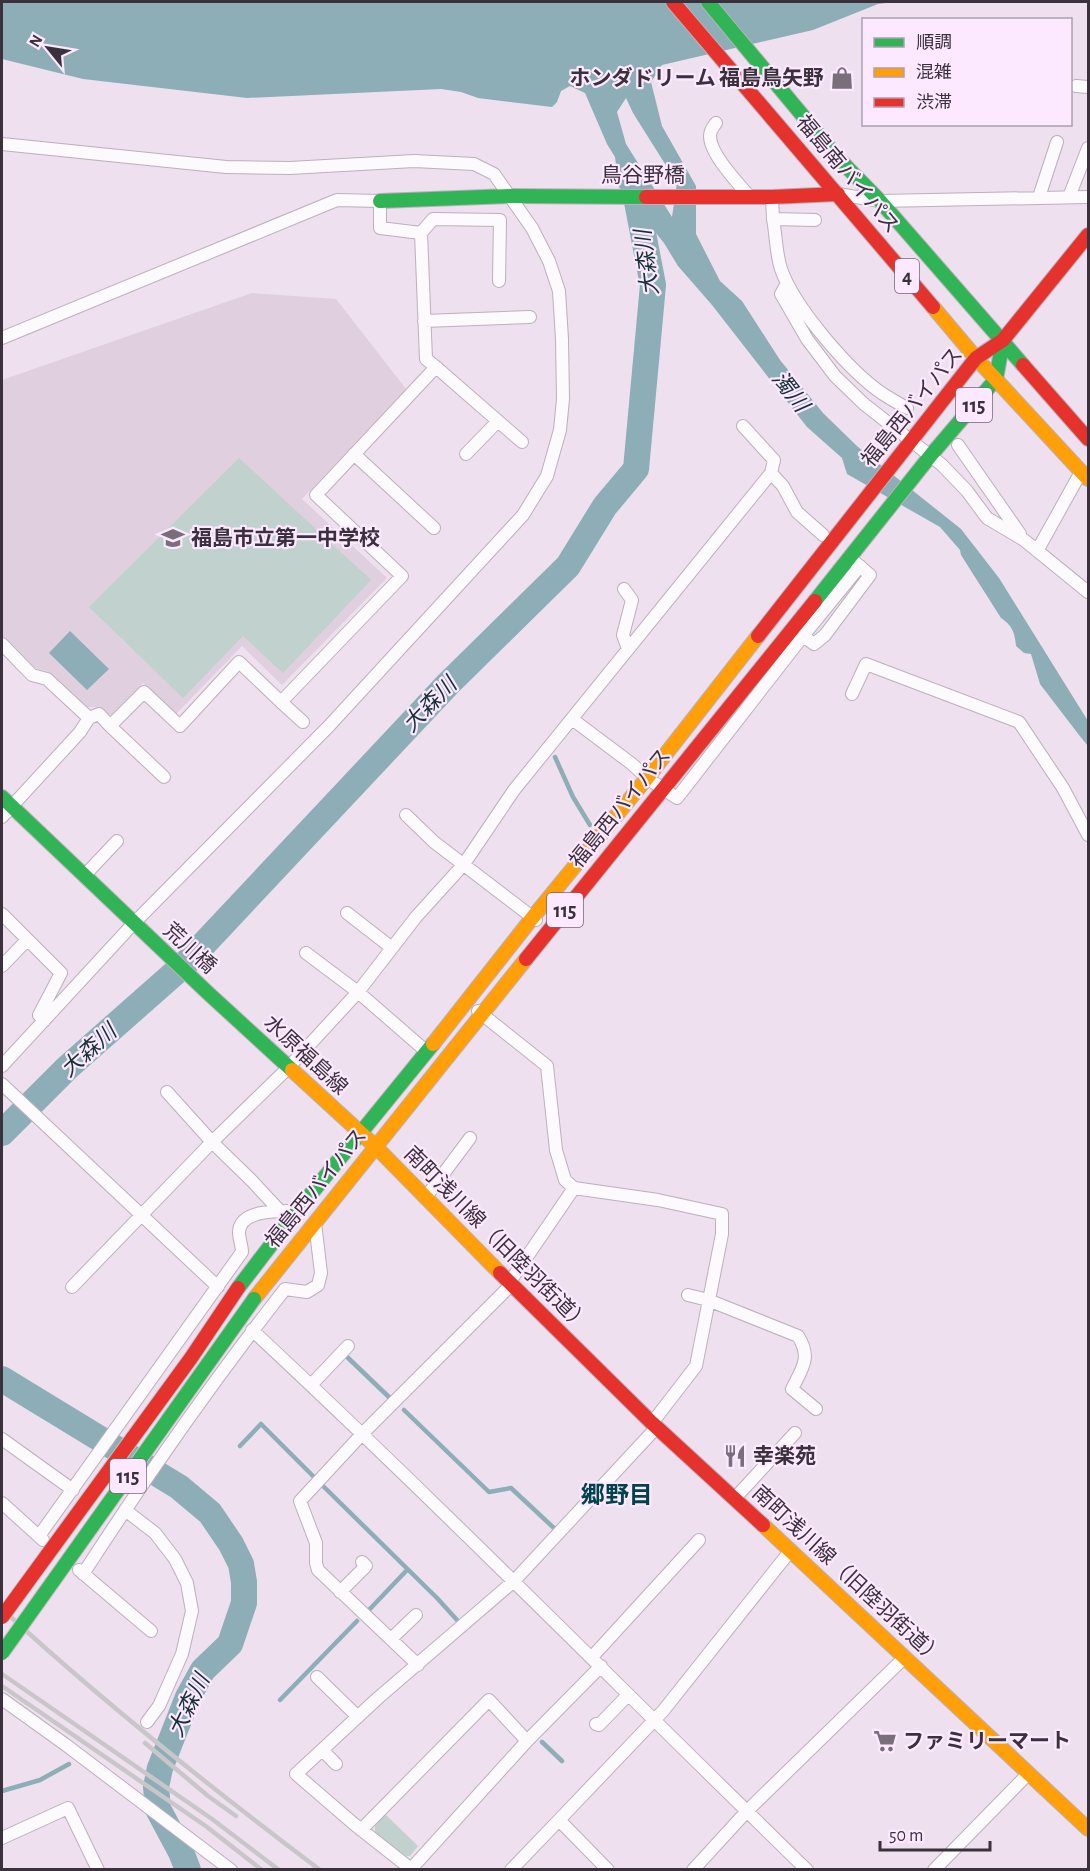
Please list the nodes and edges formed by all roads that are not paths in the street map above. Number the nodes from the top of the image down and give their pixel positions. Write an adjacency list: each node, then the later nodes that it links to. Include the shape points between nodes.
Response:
1 (673, 2): 7 (main road, 福島南バイパス / 4)
2 (708, 2): 15 (main road, 福島南バイパス / 4, via 838,158)
3 (716, 123): 9 (street, via 710,137 718,159)
4 (1057, 142): 11 (street)
5 (2, 144): 8 (street, via 226,167 290,168 414,161 474,164 494,174)
6 (1089, 148): 12 (street)
7 (838, 194): 10 (main road, 鳥谷野橋); 15 (street); 26 (main road, 福島南バイパス / 4)
8 (510, 196): 9 (main road, 鳥谷野橋); 14 (main road, 鳥谷野橋); 69 (street, via 532,228 559,291 563,399 560,430 547,476 523,515)
9 (748, 196): 10 (main road, 鳥谷野橋)
10 (772, 197): 16 (street)
11 (1039, 197): 12 (street); 15 (street)
12 (1069, 197): 13 (street)
13 (1089, 197)
14 (380, 201): 18 (street, via 380,228); 24 (street, via 337,200)
15 (880, 201): 25 (main road, 福島南バイパス / 4)
16 (773, 219): 17 (street); 21 (street, via 780,267)
17 (815, 220)
18 (421, 232): 20 (street, via 433,219 500,220); 23 (street)
19 (1089, 235): 25 (main road)
20 (499, 281)
21 (787, 283): 29 (street, via 805,313 835,349 882,394); 34 (street, via 781,294 807,339 864,404)
22 (530, 317): 23 (street)
23 (424, 321): 27 (street, via 426,359)
24 (2, 338)
25 (1003, 340): 26 (main road, 福島西バイパス / 115); 28 (main road, 福島西バイパス / 115); 32 (main road, 福島南バイパス / 4)
26 (976, 358): 28 (main road, 福島南バイパス / 4); 34 (main road, 福島西バイパス / 115)
27 (436, 367): 30 (street); 36 (street)
28 (996, 379): 38 (main road, 福島西バイパス / 115); 40 (main road, 福島南バイパス / 4)
29 (907, 408)
30 (498, 421): 33 (street); 37 (street)
31 (743, 426): 39 (street, via 774,460)
32 (1089, 439)
33 (522, 442)
34 (908, 443): 38 (street); 57 (main road, 福島西バイパス / 115)
35 (958, 445): 43 (street)
36 (354, 454): 41 (street); 51 (street, via 316,495 402,576)
37 (466, 454)
38 (928, 459): 43 (street, via 967,491 987,518); 58 (main road, 福島西バイパス / 115)
39 (771, 474): 42 (street, via 783,486 797,512); 49 (street)
40 (1085, 476): 44 (street)
41 (434, 528)
42 (823, 535)
43 (1024, 540): 44 (street)
44 (1037, 551): 47 (street)
45 (858, 565): 58 (street, via 677,798)
46 (624, 589): 49 (street, via 632,600 623,635)
47 (1089, 592)
48 (2, 644): 52 (street, via 32,675 46,679)
49 (628, 649): 53 (street)
50 (852, 694): 62 (street, via 866,664 1019,722)
51 (281, 702): 54 (street); 55 (street, via 239,662 180,726 144,692)
52 (89, 718): 55 (street, via 99,714); 59 (street, via 80,732)
53 (572, 719): 57 (street); 64 (street, via 514,790)
54 (303, 722)
55 (110, 726): 56 (street)
56 (164, 777)
57 (647, 778): 58 (street); 68 (main road, 福島西バイパス / 115)
58 (662, 789): 70 (main road, 福島西バイパス / 115)
59 (7, 802): 61 (street); 65 (main road, 荒川橋)
60 (406, 815): 64 (street)
61 (2, 817)
62 (1089, 835)
63 (117, 841): 65 (street)
64 (464, 864): 68 (street); 72 (street)
65 (84, 876): 69 (main road, 荒川橋)
66 (347, 913): 72 (street)
67 (2, 914): 71 (street)
68 (533, 917): 70 (street); 77 (main road, 福島西バイパス / 115)
69 (139, 928): 76 (main road, 荒川橋); 79 (street)
70 (549, 930): 78 (main road, 福島西バイパス / 115)
71 (27, 940): 74 (street); 79 (street, via 61,973 39,1015)
72 (392, 948): 75 (street)
73 (306, 953): 75 (street)
74 (2, 966)
75 (358, 992): 80 (street); 82 (street)
76 (208, 993): 82 (main road, 水原福島線)
77 (468, 1002): 78 (street); 80 (main road, 福島西バイパス / 115)
78 (482, 1014): 88 (main road, 福島西バイパス / 115); 89 (street, via 548,1066 556,1150 565,1180)
79 (44, 1020): 81 (street)
80 (427, 1052): 85 (main road, 福島西バイパス / 115)
81 (2, 1066)
82 (289, 1067): 85 (main road, 水原福島線); 87 (street)
83 (2, 1084): 93 (street)
84 (167, 1092): 87 (street)
85 (361, 1133): 88 (main road, 水原福島線); 92 (main road, 福島西バイパス / 115)
86 (471, 1138): 90 (street)
87 (212, 1142): 91 (street); 93 (street)
88 (376, 1147): 90 (main road, 南町浅川線（旧陸羽街道）); 94 (main road, 福島西バイパス / 115)
89 (574, 1188): 95 (street); 99 (street, via 722,1214 722,1234)
90 (426, 1197): 95 (main road, 南町浅川線（旧陸羽街道）)
91 (280, 1211): 92 (street); 97 (street, via 256,1213 243,1221 239,1231 243,1252)
92 (297, 1211): 118 (main road, 福島西バイパス / 115, bridge)
93 (141, 1215): 96 (street); 97 (street)
94 (315, 1223): 100 (street, via 321,1274 318,1285 307,1292 285,1289); 121 (main road, 福島西バイパス / 115, bridge, via 255,1299)
95 (510, 1284): 104 (main road, 南町浅川線（旧陸羽街道）); 105 (street)
96 (72, 1287)
97 (218, 1287): 108 (street)
98 (688, 1295): 99 (street)
99 (708, 1300): 103 (street, via 798,1336 806,1356 792,1389); 104 (street, via 696,1366)
100 (252, 1330): 102 (street); 111 (street)
101 (348, 1346): 102 (street)
102 (311, 1385): 105 (street)
103 (816, 1409)
104 (655, 1425): 109 (main road, 南町浅川線（旧陸羽街道）); 115 (street)
105 (363, 1433): 115 (street); 116 (street, via 300,1501 316,1543 318,1570)
106 (795, 1433): 109 (street)
107 (2, 1438): 108 (street)
108 (77, 1484): 110 (street, via 42,1539)
109 (735, 1498): 113 (main road, 南町浅川線（旧陸羽街道）)
110 (2, 1503)
111 (124, 1510): 119 (street, via 79,1570); 130 (street, via 155,1533 175,1559 187,1583 192,1611 182,1654 159,1706)
112 (699, 1540): 123 (street)
113 (791, 1550): 122 (main road, 南町浅川線（旧陸羽街道）); 129 (street)
114 (362, 1562): 116 (street, via 366,1566)
115 (514, 1581): 123 (street); 124 (street)
116 (340, 1592): 120 (street)
117 (416, 1615): 120 (street)
118 (2, 1617)
119 (151, 1631)
120 (391, 1639): 124 (street)
121 (2, 1653)
122 (905, 1657): 135 (main road, 南町浅川線（旧陸羽街道）); 136 (street)
123 (597, 1662): 126 (street); 132 (street)
124 (418, 1665): 128 (street)
125 (317, 1677): 128 (street)
126 (628, 1695): 129 (street); 131 (street)
127 (2, 1699): 142 (street)
128 (358, 1717): 133 (street)
129 (655, 1721): 136 (street); 137 (street)
130 (147, 1722)
131 (596, 1724)
132 (527, 1741): 139 (street, via 489,1700); 143 (street)
133 (322, 1750): 134 (street); 139 (street, via 297,1773)
134 (336, 1764)
135 (1029, 1773): 138 (main road, 南町浅川線（旧陸羽街道）); 148 (street)
136 (747, 1811): 146 (street); 147 (street)
137 (559, 1820): 144 (street); 145 (street)
138 (1089, 1829)
139 (361, 1830): 143 (street)
140 (2, 1838): 141 (street, via 68,1808)
141 (98, 1869)
142 (231, 1869)
143 (411, 1869)
144 (511, 1869)
145 (608, 1869)
146 (693, 1869)
147 (807, 1869)
148 (934, 1869)

